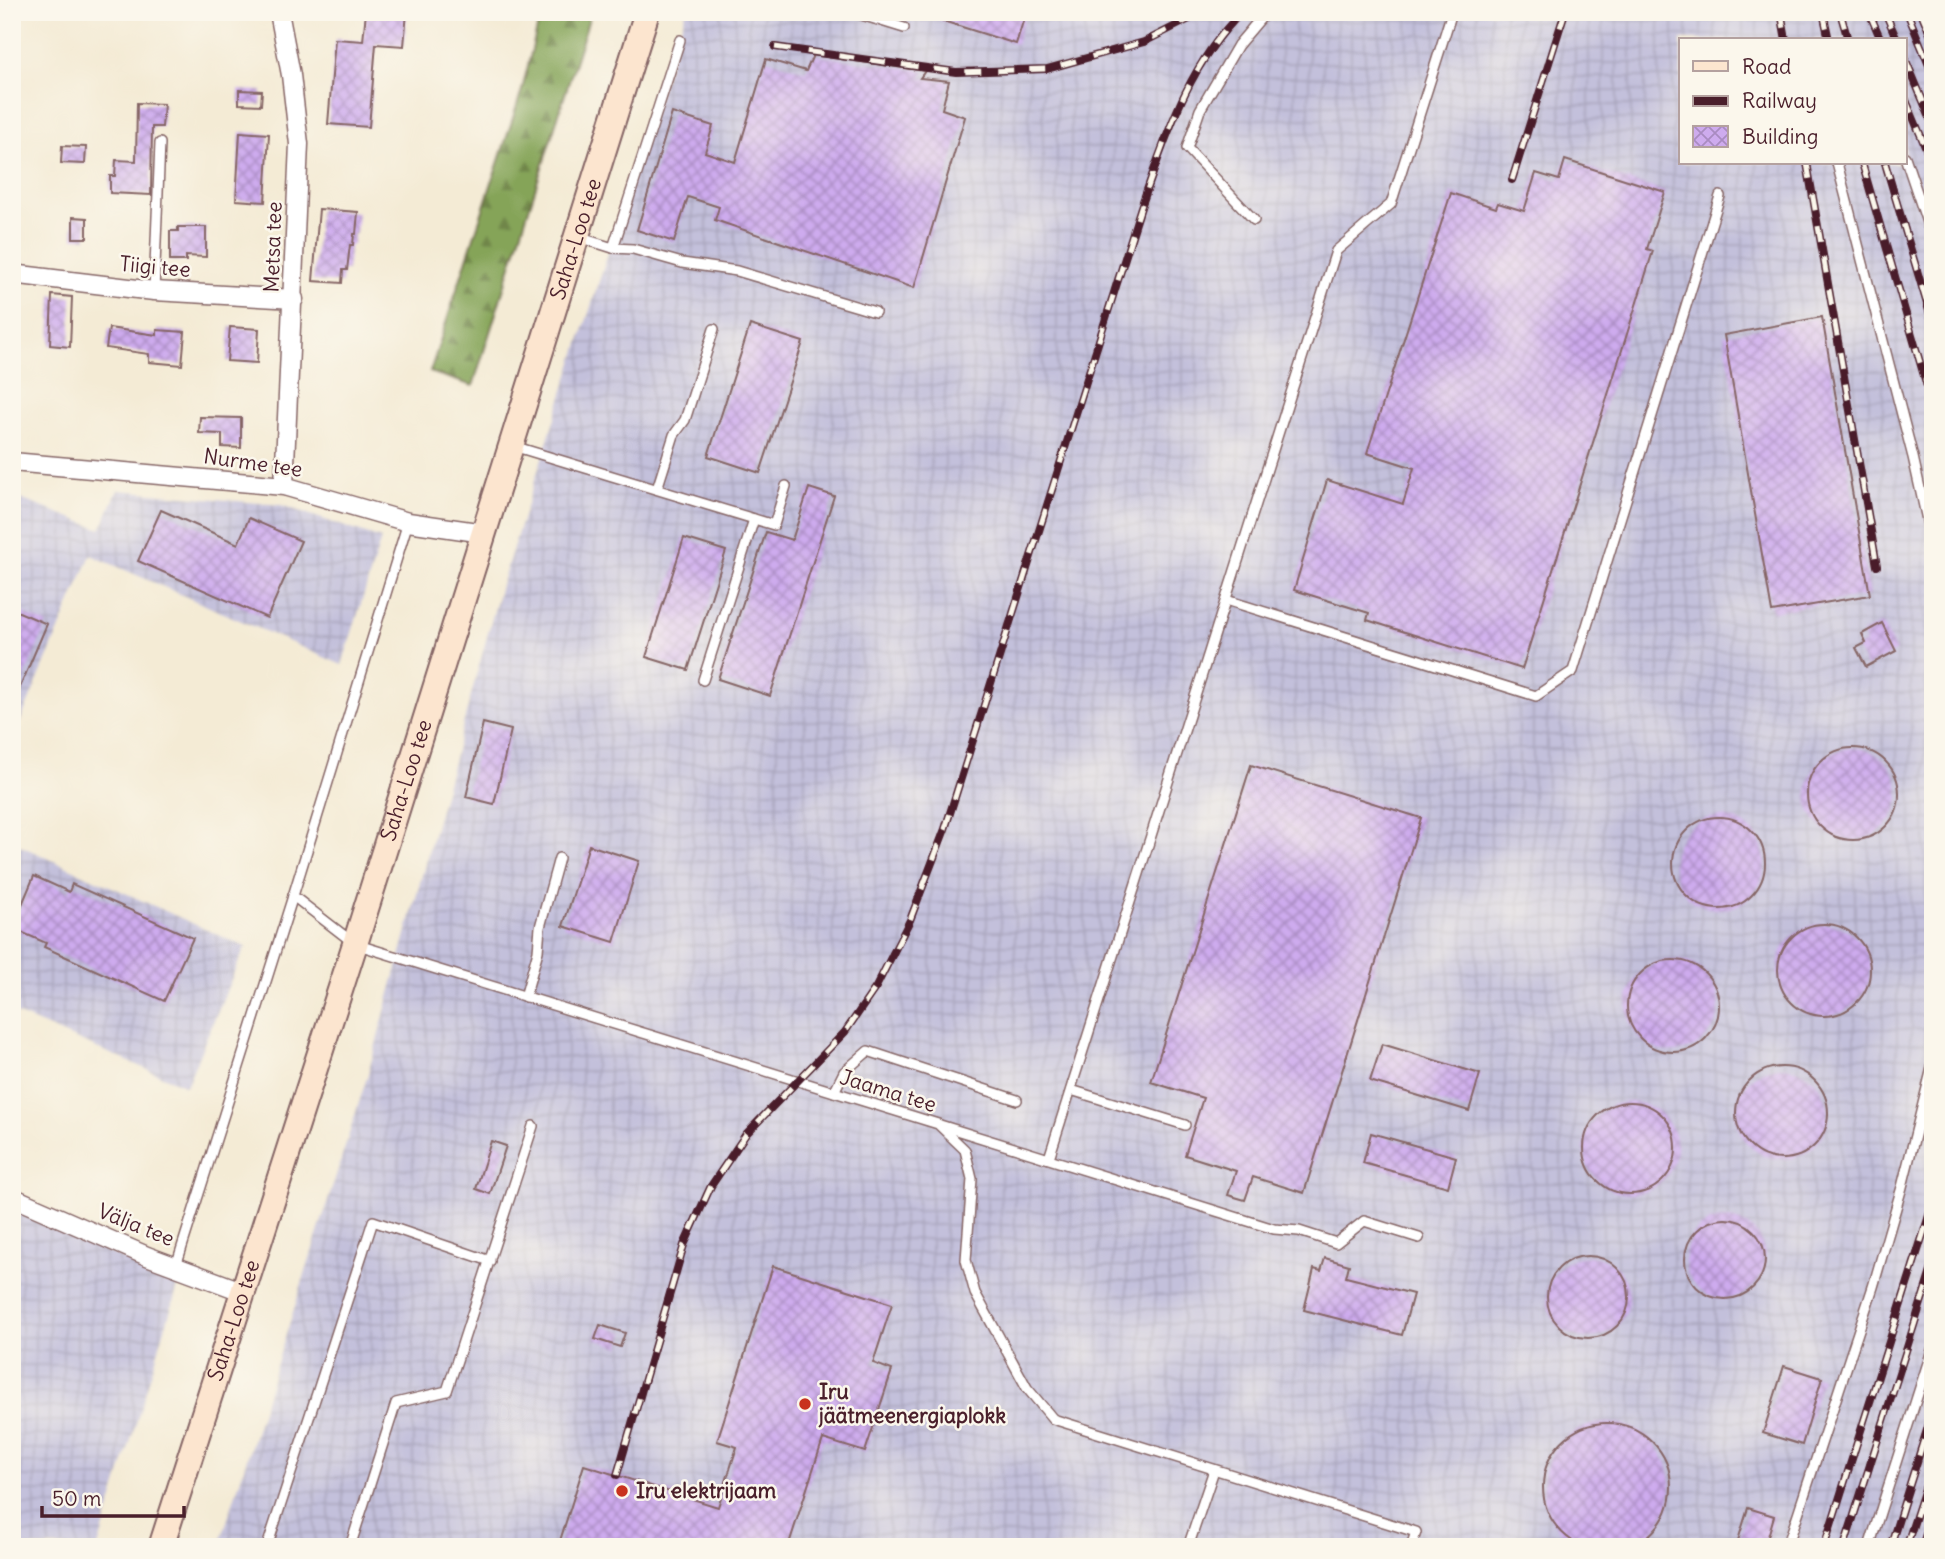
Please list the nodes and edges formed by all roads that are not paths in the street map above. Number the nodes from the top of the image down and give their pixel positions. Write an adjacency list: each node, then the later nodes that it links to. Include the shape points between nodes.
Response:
1 (279, 12): 18 (street, Metsa tee, via 299,144)
2 (647, 12): 13 (main road, Saha-Loo tee)
3 (852, 12): 6 (lane)
4 (1266, 12): 12 (lane, via 1238,45 1200,110 1187,148)
5 (1452, 12): 30 (lane, via 1391,204 1336,251)
6 (904, 28)
7 (680, 40): 15 (lane)
8 (160, 143): 17 (lane)
9 (1906, 160): 14 (lane)
10 (1837, 164): 29 (lane)
11 (1720, 195): 30 (lane, via 1573,671 1536,695)
12 (1254, 219)
13 (576, 237): 15 (lane); 21 (main road, Saha-Loo tee)
14 (1933, 240)
15 (613, 248): 19 (lane, via 633,248 681,264 737,271)
16 (12, 274): 17 (street, Tiigi tee)
17 (154, 291): 18 (street, Tiigi tee)
18 (294, 299): 23 (street, Metsa tee)
19 (875, 312)
20 (714, 329): 25 (lane)
21 (512, 446): 25 (lane); 28 (main road, Saha-Loo tee)
22 (12, 462): 23 (street, Nurme tee)
23 (284, 486): 27 (street, Nurme tee)
24 (786, 486): 26 (lane, via 774,525)
25 (657, 489): 26 (lane)
26 (754, 519): 31 (lane)
27 (408, 522): 28 (street, Nurme tee); 33 (lane)
28 (484, 533): 34 (main road, Saha-Loo tee)
29 (1933, 547)
30 (1226, 600): 37 (lane)
31 (703, 680)
32 (559, 858): 35 (lane)
33 (293, 896): 34 (lane); 47 (lane)
34 (355, 944): 35 (lane, Jaama tee); 48 (main road, Saha-Loo tee)
35 (525, 997): 38 (lane, Jaama tee)
36 (1933, 1065): 56 (lane, via 1873,1287)
37 (1071, 1090): 41 (lane); 43 (lane)
38 (834, 1092): 39 (lane, via 844,1072 867,1051); 40 (lane, Jaama tee)
39 (1017, 1100)
40 (938, 1124): 43 (lane); 50 (lane, Jaama tee, via 965,1150 972,1179 966,1260 975,1293 1027,1388 1053,1419)
41 (1185, 1125)
42 (533, 1126): 46 (lane)
43 (1049, 1158): 45 (lane, via 1274,1229 1299,1231 1336,1243 1364,1221)
44 (12, 1197): 47 (street, Välja tee)
45 (1419, 1238)
46 (490, 1261): 52 (lane, via 373,1221); 53 (lane, via 447,1391 396,1403)
47 (176, 1266): 48 (street, Välja tee)
48 (244, 1292): 51 (main road, Saha-Loo tee)
49 (1933, 1347): 57 (lane)
50 (1214, 1469): 54 (lane); 55 (lane, Jaama tee, via 1416,1531)
51 (160, 1547)
52 (267, 1547)
53 (349, 1547)
54 (1188, 1547)
55 (1411, 1547)
56 (1787, 1547)
57 (1869, 1547)

